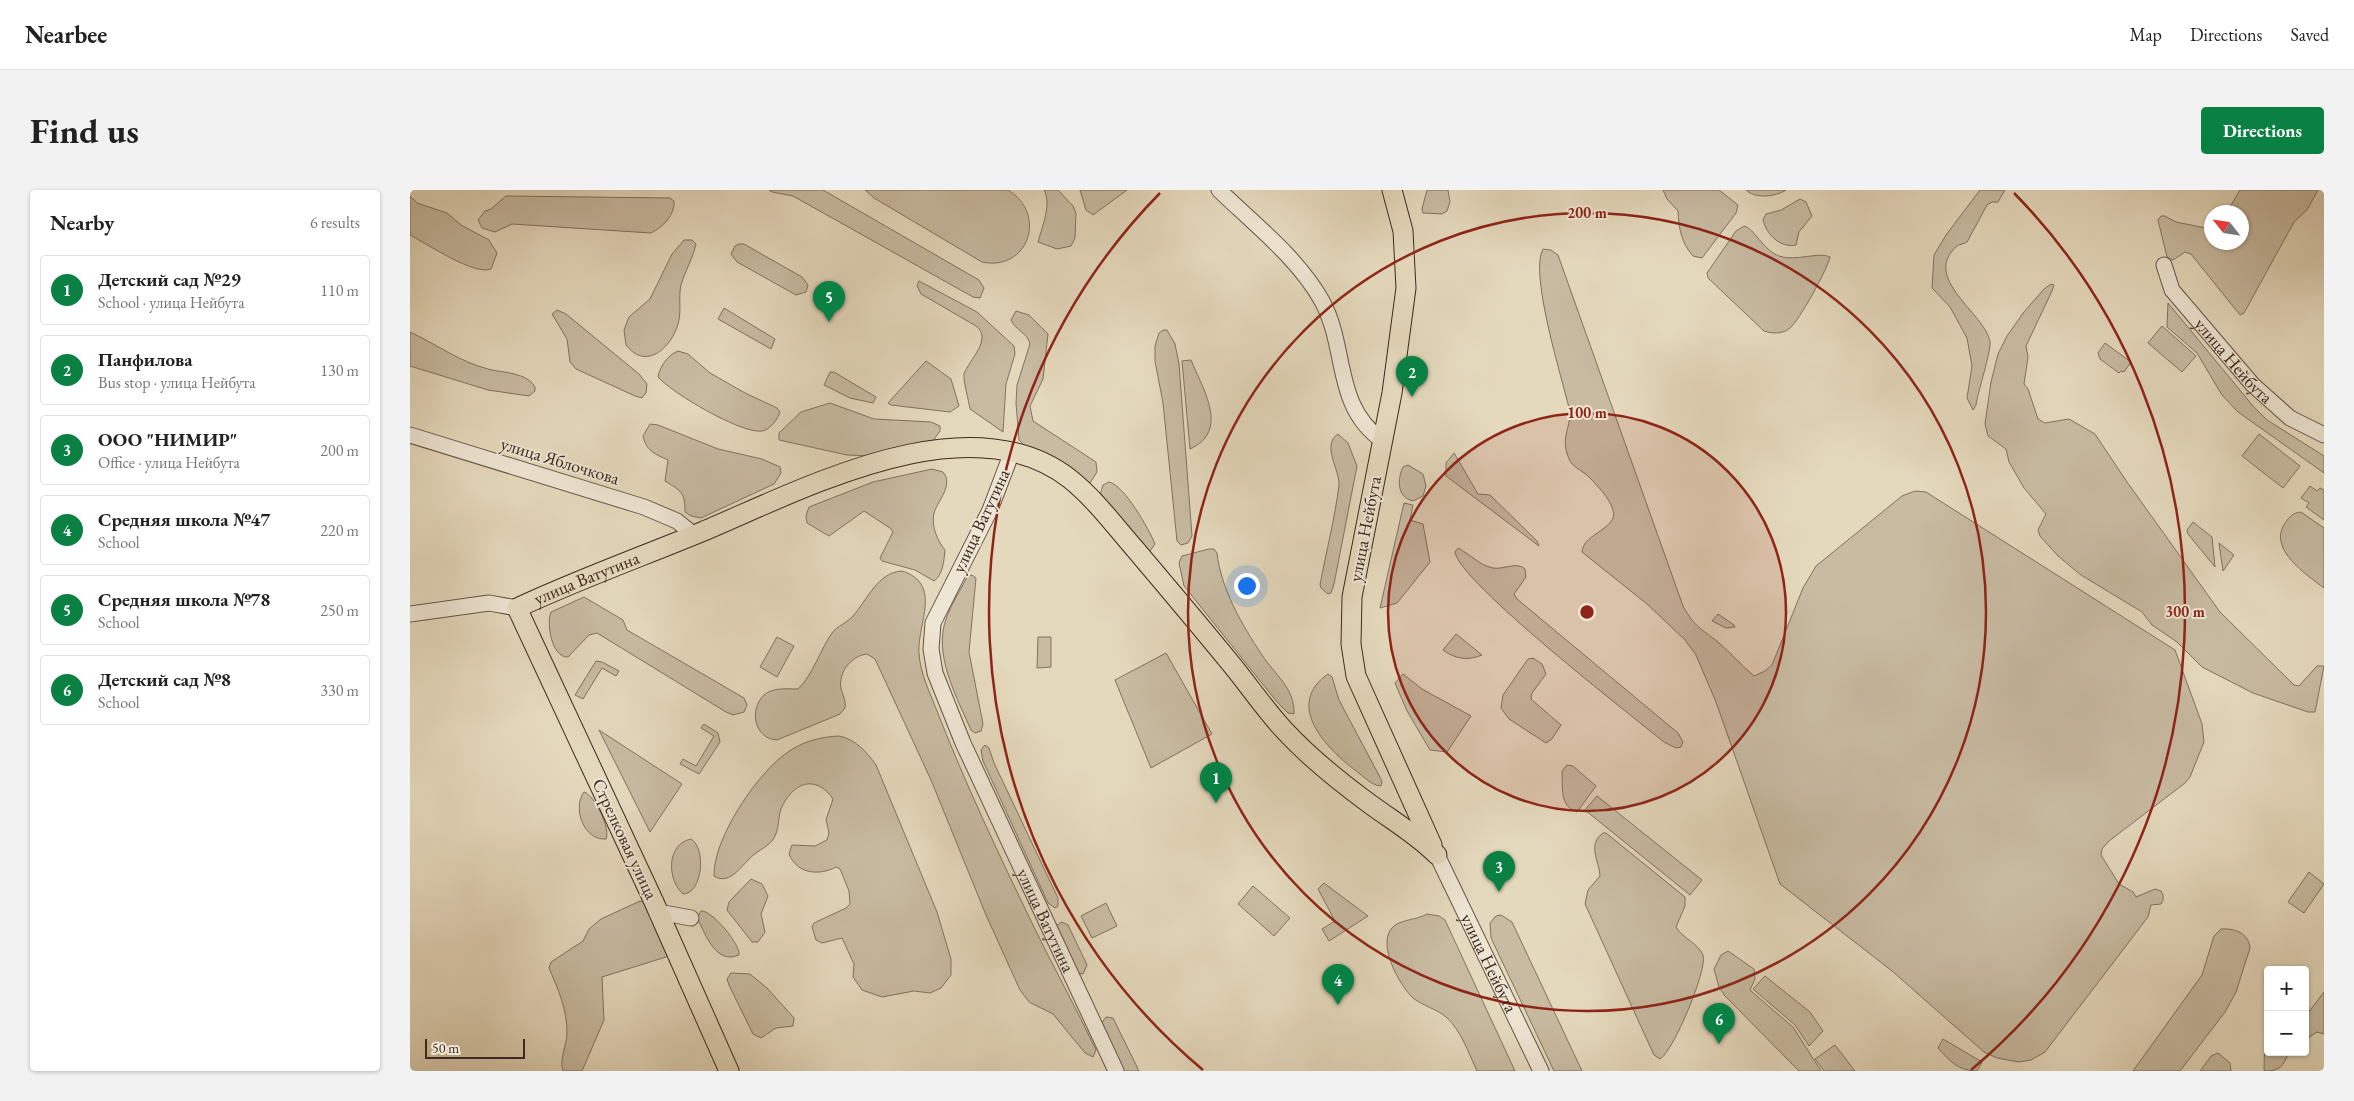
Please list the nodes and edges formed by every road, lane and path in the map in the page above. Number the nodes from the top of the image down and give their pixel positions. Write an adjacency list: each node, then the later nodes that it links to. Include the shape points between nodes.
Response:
1 (1219, 190): 6 (street, via 1314,288 1327,311 1355,412 1367,429)
2 (1392, 190): 6 (main road, улица Нейбута, via 1403,231 1406,288)
3 (2164, 265): 5 (street, улица Нейбута, via 2172,290 2246,378 2279,410)
4 (410, 435): 8 (street, улица Яблочкова, via 644,507 677,521)
5 (2324, 435)
6 (1383, 441): 11 (main road, улица Нейбута, via 1352,598 1352,655 1356,676 1371,713)
7 (1012, 452): 8 (main road, улица Ватутина, via 964,447 908,454 864,465); 11 (main road, улица Нейбута, via 1045,463 1069,478 1091,498 1284,730 1335,778 1421,838); 15 (street, улица Ватутина, via 990,510 933,624 931,649 963,743)
8 (694, 535): 9 (main road, улица Ватутина, via 582,578)
9 (518, 608): 10 (street, via 489,603); 12 (main road, Стрелковая улица)
10 (410, 614)
11 (1437, 855): 16 (street, улица Нейбута)
12 (658, 912): 13 (street); 14 (main road, Стрелковая улица)
13 (691, 918)
14 (729, 1071)
15 (1116, 1071)
16 (1541, 1071)

